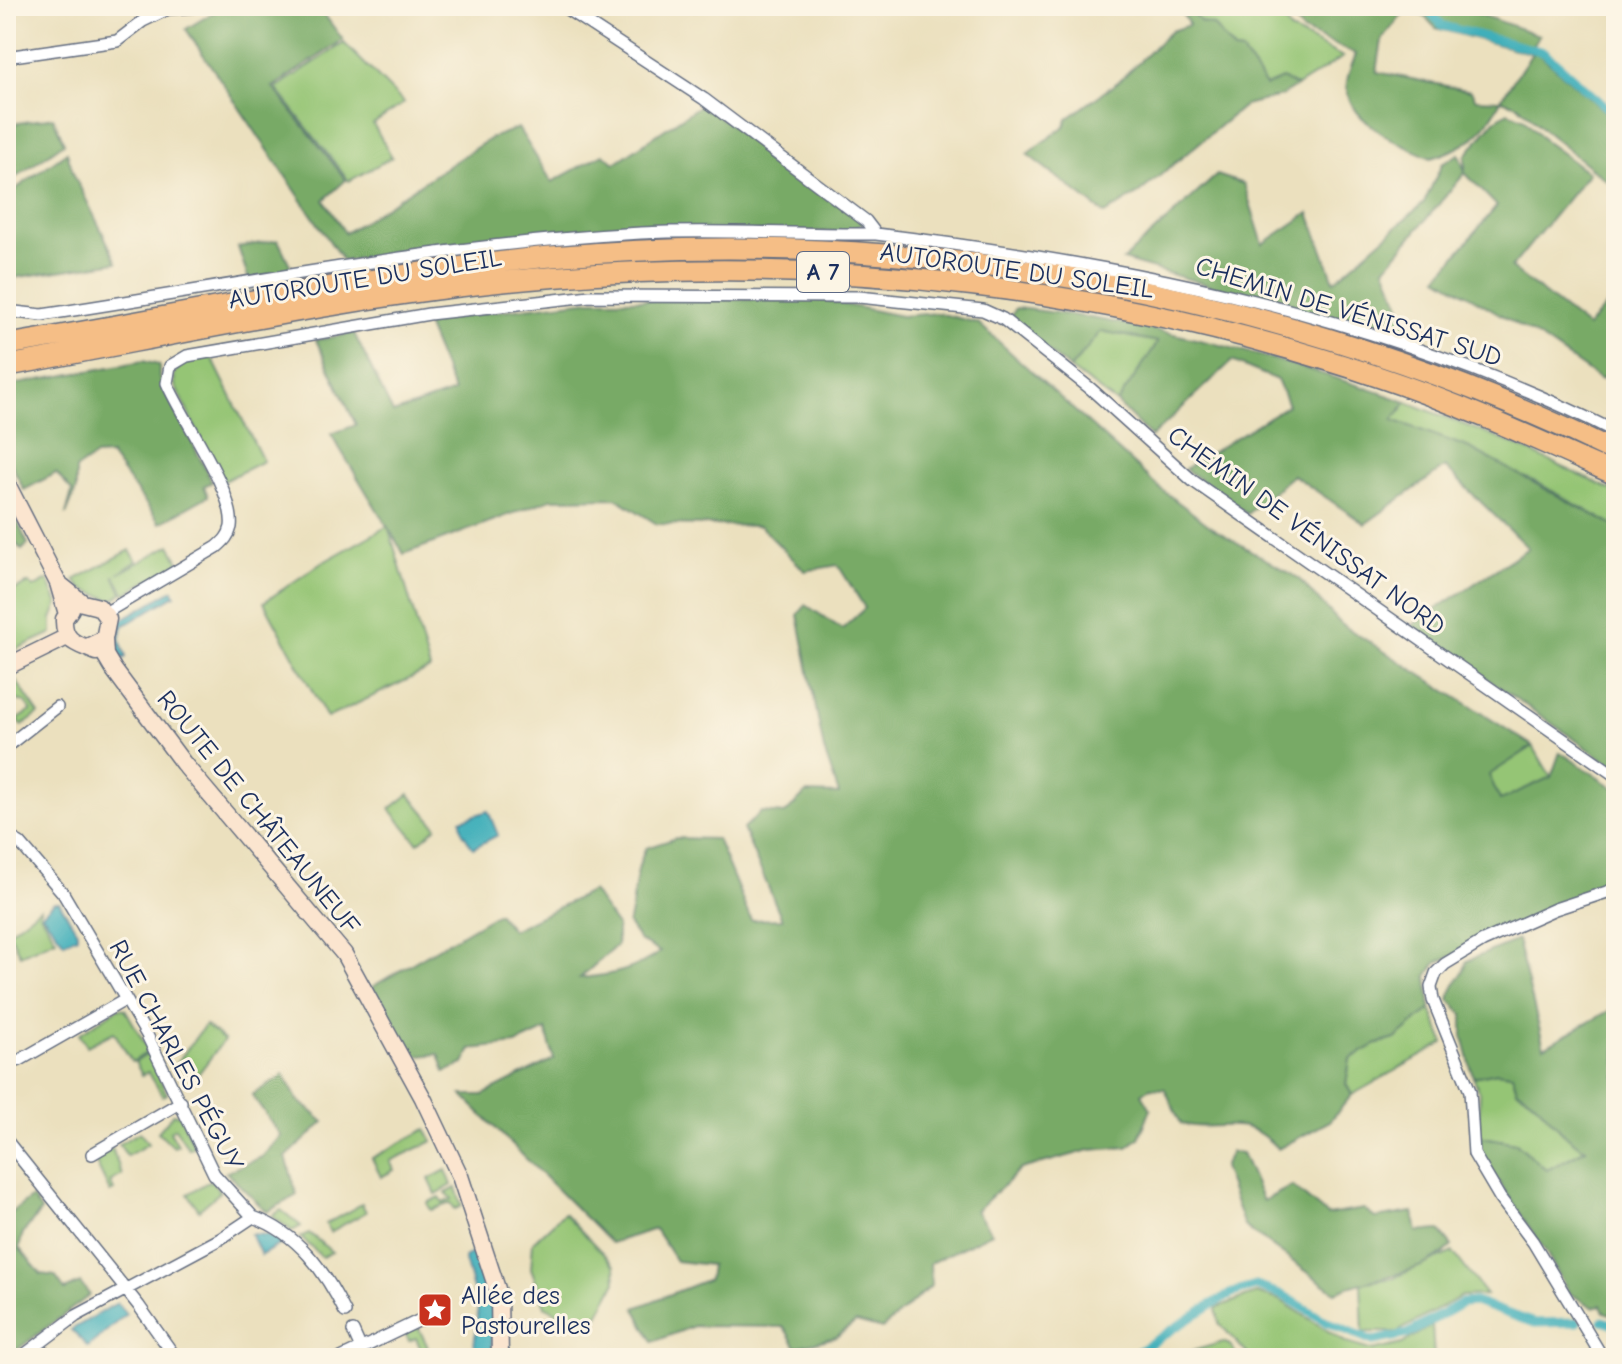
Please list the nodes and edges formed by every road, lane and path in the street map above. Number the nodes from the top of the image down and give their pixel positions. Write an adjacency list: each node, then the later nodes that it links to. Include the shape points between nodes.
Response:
1 (208, 6): 3 (street, via 168,9 117,41)
2 (562, 6): 4 (street, via 704,99 866,221)
3 (6, 57)
4 (876, 234): 5 (street, CHEMIN DE VÉNISSAT SUD, via 641,233 463,248 42,315); 8 (street, CHEMIN DE VÉNISSAT SUD, via 1067,259 1276,306 1450,361)
5 (6, 311)
6 (6, 345): 9 (highway, AUTOROUTE DU SOLEIL / A 7, via 427,272 546,257 771,249 899,256 1078,280 1268,322 1495,398)
7 (6, 366): 10 (highway, AUTOROUTE DU SOLEIL / A 7, via 311,311 551,277 752,269 853,273 1067,298 1262,341 1434,396)
8 (1616, 432)
9 (1616, 452)
10 (1616, 475)
11 (6, 482): 12 (main road)
12 (58, 583): 13 (main road); 15 (main road)
13 (83, 603): 14 (main road); 15 (main road)
14 (105, 613): 17 (main road); 21 (street, CHEMIN DE VÉNISSAT NORD, via 217,547 230,531 223,491 167,383 170,366 187,356 429,314 590,296 787,295 931,302 983,310 1003,319 1193,481)
15 (67, 614): 16 (main road)
16 (67, 637): 17 (main road, via 76,645); 18 (main road)
17 (104, 647): 38 (main road, ROUTE DE CHÂTEAUNEUF, via 183,763 338,943 460,1176 499,1295)
18 (6, 667)
19 (57, 707): 20 (street)
20 (6, 747)
21 (1616, 776)
22 (6, 835): 24 (street, RUE CHARLES PÉGUY, via 20,843 63,893)
23 (1616, 889): 39 (street, via 1483,941 1445,964 1431,987 1470,1091 1474,1154)
24 (125, 1000): 25 (street, via 20,1060); 26 (street, RUE CHARLES PÉGUY)
25 (6, 1059)
26 (181, 1102): 28 (street); 29 (street, RUE CHARLES PÉGUY, via 219,1182)
27 (6, 1140): 30 (street)
28 (92, 1154)
29 (253, 1217): 30 (street); 32 (street, RUE CHARLES PÉGUY, via 317,1262)
30 (126, 1290): 35 (street, via 76,1316); 36 (street)
31 (439, 1311): 34 (street)
32 (345, 1312)
33 (353, 1331): 34 (street)
34 (363, 1353): 37 (street)
35 (20, 1358)
36 (176, 1358)
37 (341, 1358)
38 (500, 1358)
39 (1603, 1358)

